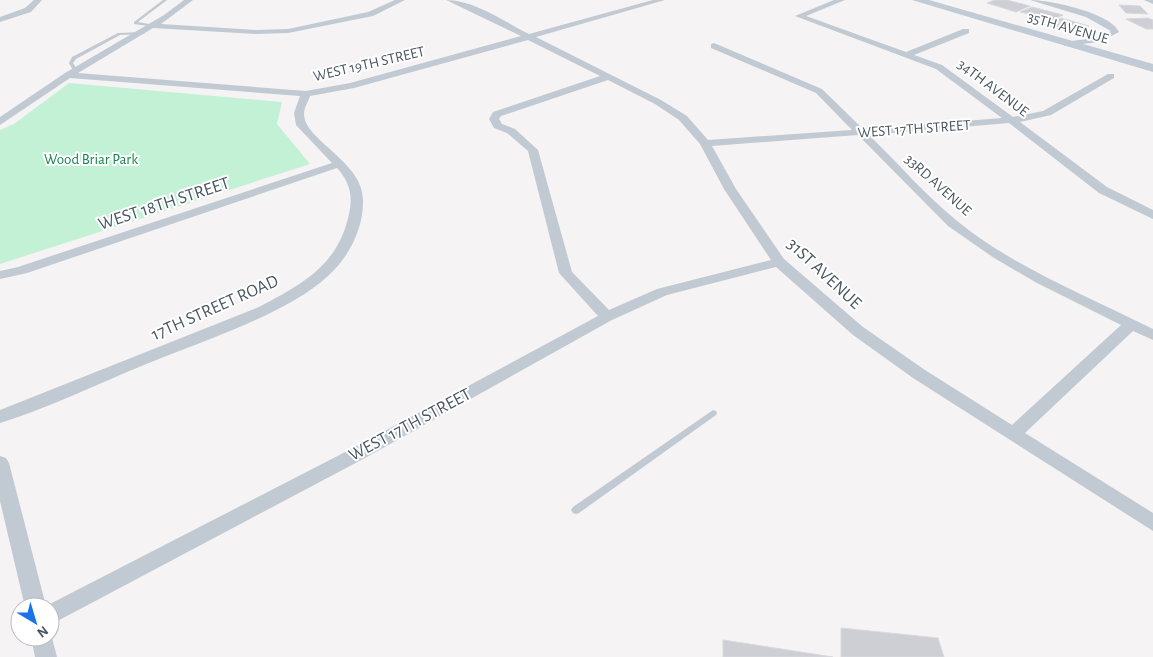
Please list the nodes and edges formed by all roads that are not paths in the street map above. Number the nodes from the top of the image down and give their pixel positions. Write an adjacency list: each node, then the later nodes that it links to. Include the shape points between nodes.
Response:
1 (38, 0): 12 (street, via 28,10)
2 (165, 0): 13 (lane, via 135,23)
3 (189, 0): 13 (street)
4 (401, 0): 13 (street, via 345,23 276,32)
5 (450, 0): 15 (street, 31ST AVENUE)
6 (661, 0): 15 (street, WEST 19TH STREET)
7 (841, 0): 19 (street, 34TH AVENUE, via 799,16)
8 (917, 0): 17 (main road, 35TH AVENUE)
9 (1034, 0): 16 (street, via 1089,15 1113,27 1115,32)
10 (1148, 0): 11 (street)
11 (1153, 2)
12 (0, 20)
13 (154, 26): 22 (street)
14 (966, 31): 19 (street)
15 (528, 37): 24 (street, 31ST AVENUE); 25 (street, WEST 19TH STREET, via 351,86)
16 (1097, 40): 17 (street); 20 (street, via 1098,49)
17 (1067, 44): 20 (main road, 35TH AVENUE)
18 (714, 46): 28 (street, 33RD AVENUE, via 819,91)
19 (907, 55): 26 (street, 34TH AVENUE, via 949,73)
20 (1120, 59): 21 (main road, 35TH AVENUE)
21 (1153, 68)
22 (72, 73): 25 (street, WEST 19TH STREET); 27 (street)
23 (1111, 76): 26 (street, WEST 17TH STREET, via 1047,113)
24 (608, 77): 29 (street, 31ST AVENUE, via 683,118); 34 (street, via 496,114 494,119 498,126 511,130 533,150 566,273)
25 (306, 94): 30 (street, 17TH STREET ROAD, via 300,108 301,125)
26 (1012, 121): 28 (street, WEST 17TH STREET); 31 (street, 34TH AVENUE, via 1103,190)
27 (0, 122)
28 (860, 132): 29 (street, WEST 17TH STREET); 35 (street, 33RD AVENUE, via 952,222 1042,280)
29 (705, 143): 32 (street, 31ST AVENUE, via 730,189)
30 (338, 164): 33 (street, WEST 18TH STREET); 38 (street, 17TH STREET ROAD, via 356,184 357,205 346,247 326,272 264,310)
31 (1153, 215)
32 (779, 262): 34 (street, WEST 17TH STREET, via 662,292); 39 (street, 31ST AVENUE, via 858,331)
33 (0, 275)
34 (607, 317): 44 (street, WEST 17TH STREET, via 359,453)
35 (1131, 325): 36 (street, 33RD AVENUE); 39 (street)
36 (1153, 335)
37 (713, 413): 41 (lane)
38 (0, 417)
39 (1013, 434): 42 (street, 31ST AVENUE)
40 (0, 463): 43 (street)
41 (576, 510)
42 (1153, 522)
43 (34, 597)
44 (60, 610)

